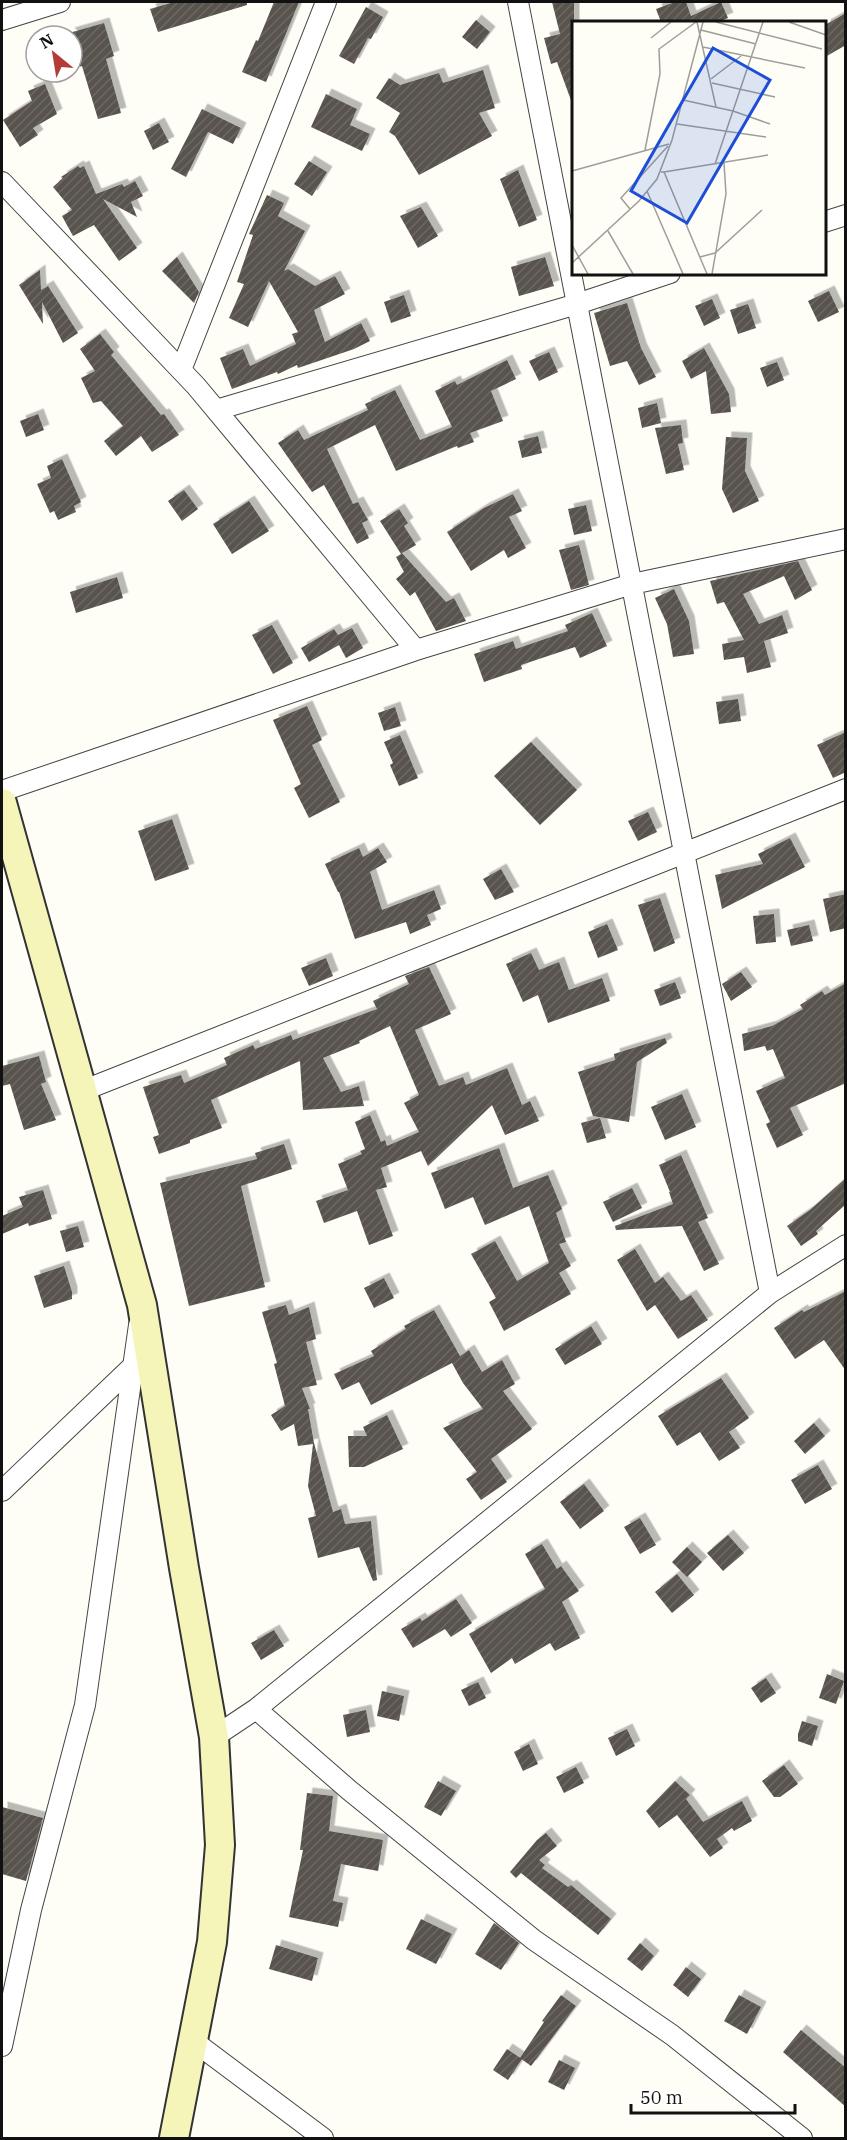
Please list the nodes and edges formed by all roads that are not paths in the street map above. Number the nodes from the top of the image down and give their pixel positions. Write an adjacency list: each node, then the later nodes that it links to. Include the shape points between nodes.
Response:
1 (60, 2): 4 (street)
2 (326, 2): 10 (street)
3 (518, 2): 9 (street)
4 (2, 20)
5 (2, 182): 10 (street)
6 (846, 215): 7 (street)
7 (826, 222)
8 (667, 274): 9 (street)
9 (577, 304): 11 (street); 13 (street)
10 (181, 370): 11 (street)
11 (216, 410): 14 (street)
12 (846, 539): 13 (street)
13 (632, 584): 14 (street); 18 (street)
14 (416, 650): 16 (street)
15 (846, 789): 18 (street)
16 (2, 791)
17 (2, 804): 19 (main road)
18 (684, 853): 19 (street); 21 (street)
19 (82, 1091): 22 (main road)
20 (846, 1245): 21 (street)
21 (770, 1293): 25 (street)
22 (142, 1305): 23 (street); 26 (main road)
23 (133, 1366): 24 (street); 28 (street, via 85,1705 31,1910)
24 (2, 1491)
25 (256, 1709): 26 (street); 31 (street, via 534,1940 672,2035)
26 (214, 1737): 27 (main road, via 219,1856 212,1942)
27 (192, 2040): 29 (main road); 30 (street)
28 (2, 2046)
29 (174, 2139)
30 (323, 2139)
31 (802, 2139)

